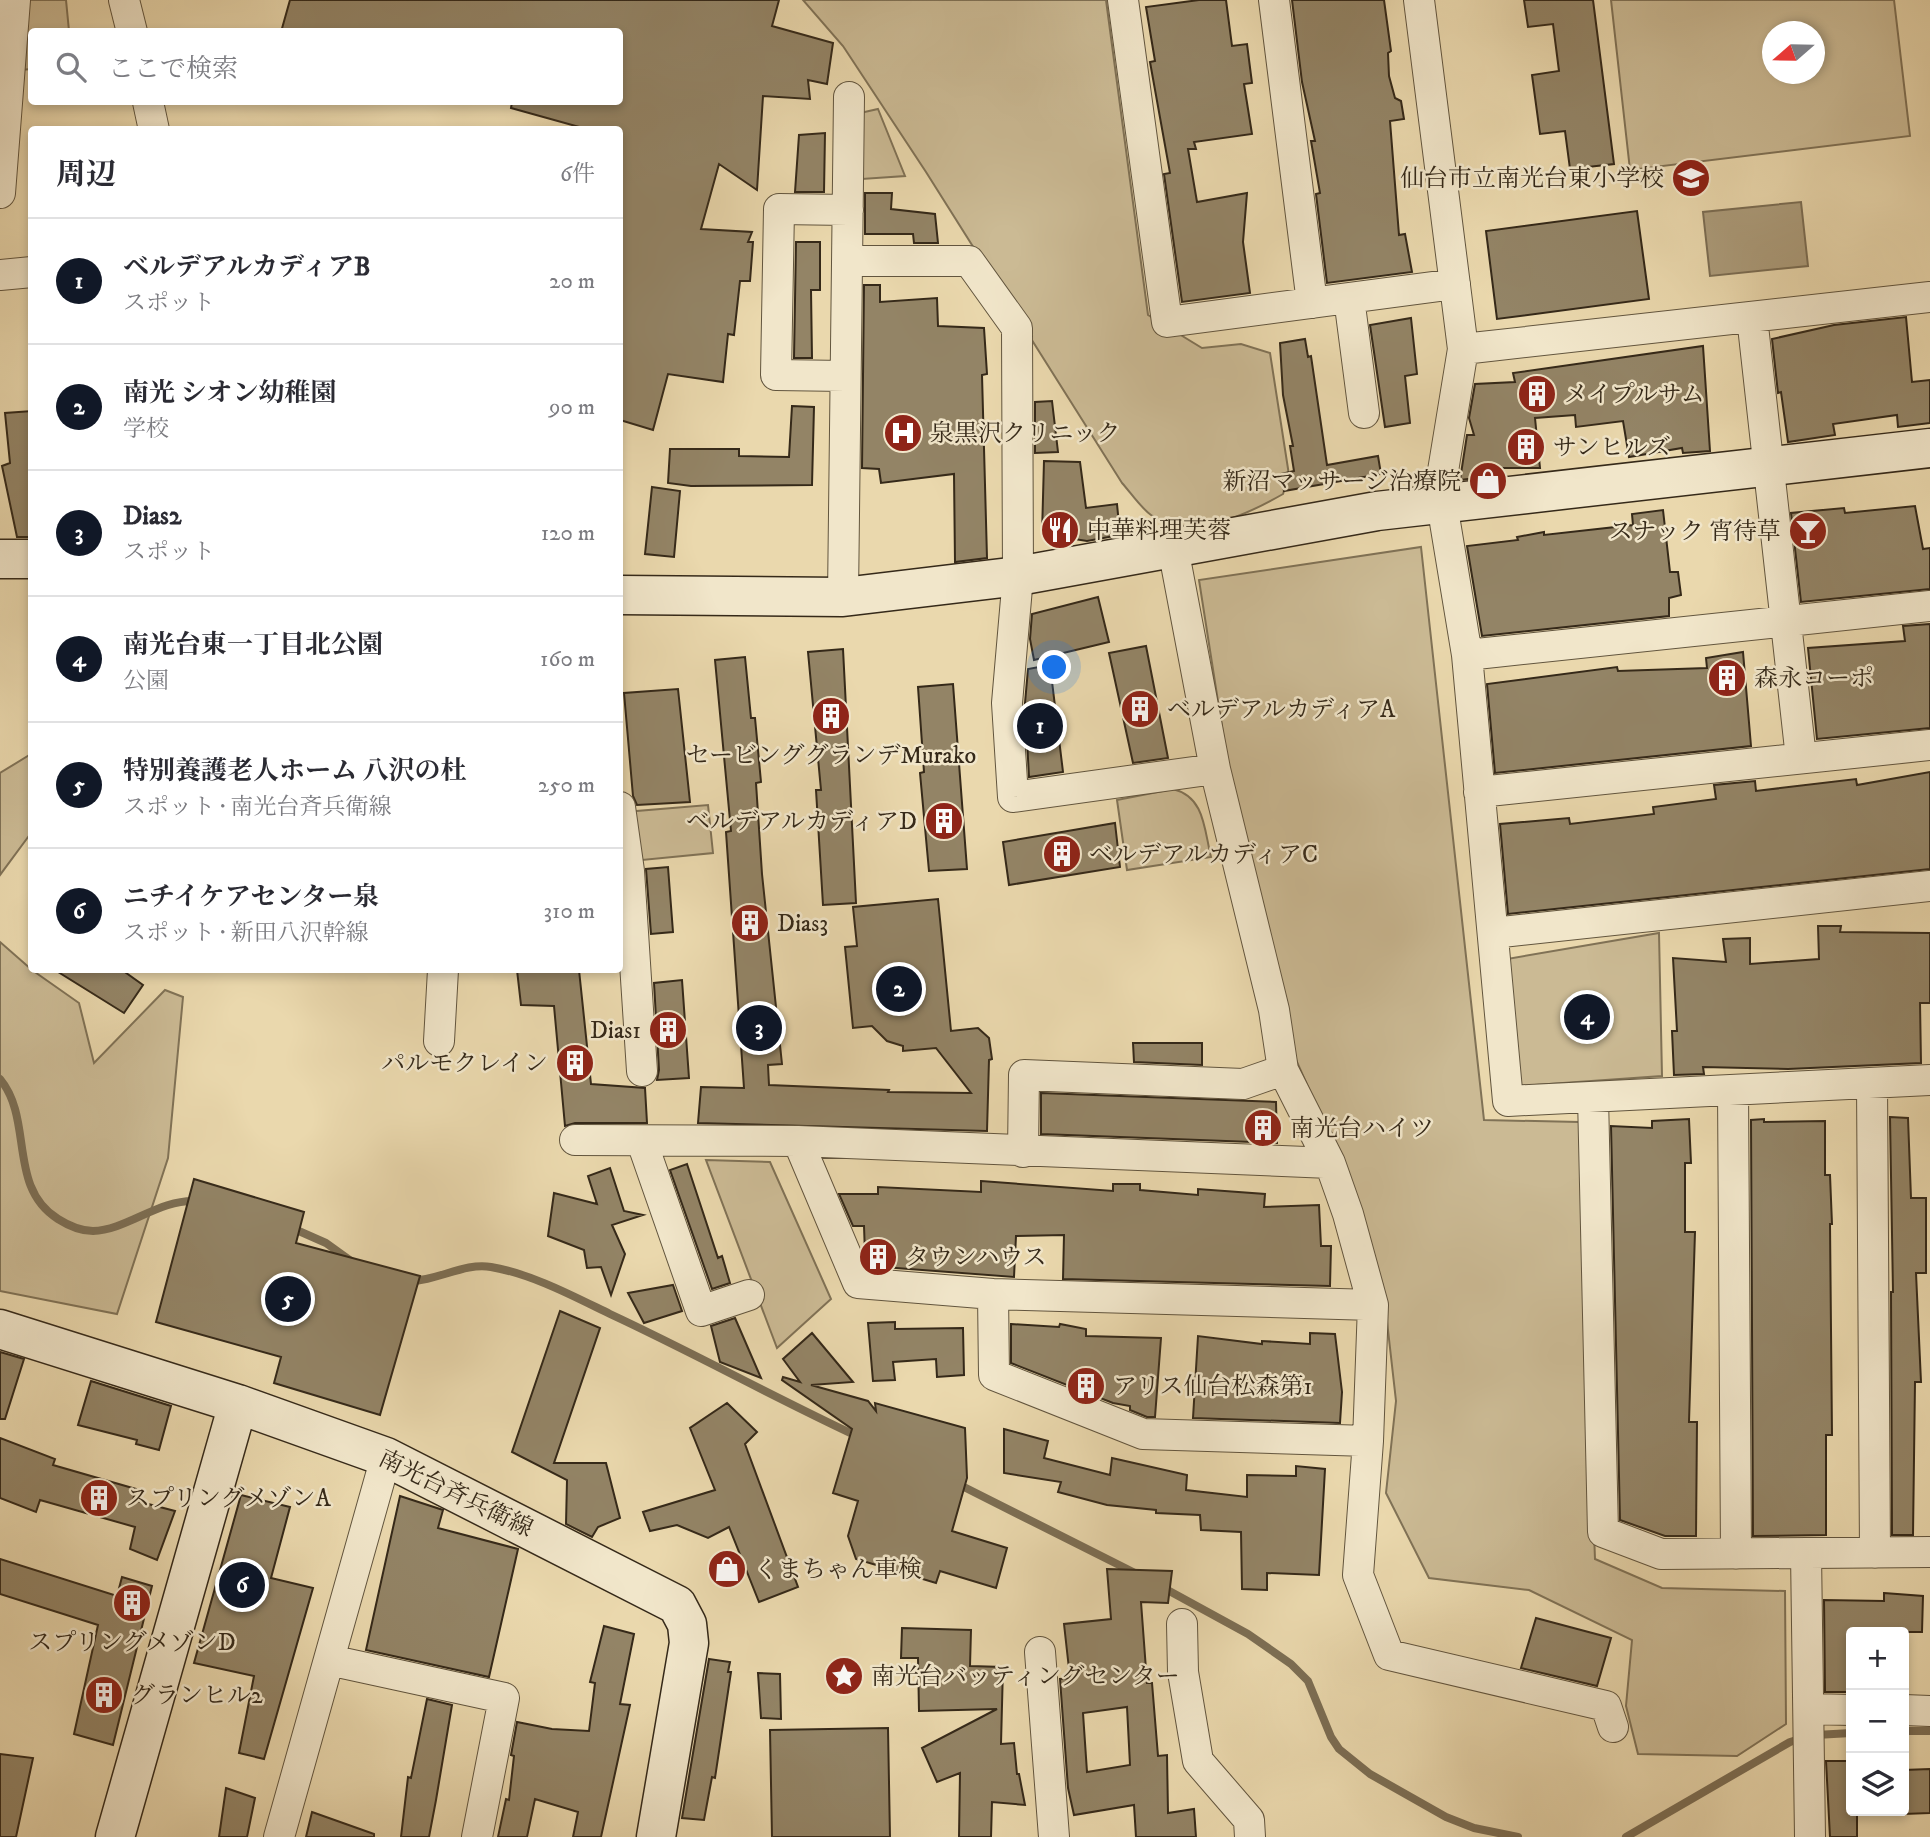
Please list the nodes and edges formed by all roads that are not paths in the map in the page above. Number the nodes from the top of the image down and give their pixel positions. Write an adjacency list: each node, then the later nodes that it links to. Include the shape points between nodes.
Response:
1 (15, 0): 10 (street)
2 (124, 0): 6 (street)
3 (1123, 0): 18 (street, via 1167,322)
4 (1273, 0): 18 (street)
5 (1419, 0): 15 (street)
6 (131, 28)
7 (849, 97): 11 (street)
8 (149, 105): 9 (street)
9 (153, 126)
10 (0, 193)
11 (848, 210): 12 (street); 21 (street, via 779,209 776,375)
12 (847, 261): 21 (street); 29 (street, via 969,261 1017,328)
13 (28, 272): 14 (street)
14 (0, 275)
15 (1455, 284): 17 (street); 20 (street)
16 (1930, 297): 19 (street)
17 (1349, 298): 18 (street); 22 (street)
18 (1312, 303)
19 (1752, 317): 20 (street); 24 (street)
20 (1463, 349): 25 (street, via 1442,477)
21 (845, 376): 31 (street)
22 (1364, 412)
23 (1930, 448): 24 (street)
24 (1768, 465): 25 (street); 33 (street)
25 (1442, 504): 26 (street, via 1377,511); 34 (street)
26 (1173, 548): 29 (street); 37 (street)
27 (0, 559): 28 (street)
28 (28, 559)
29 (1017, 576): 31 (street); 37 (street, via 1007,703 1013,796)
30 (623, 595): 31 (street)
31 (844, 597)
32 (1930, 606): 33 (street)
33 (1785, 621): 34 (street); 36 (street)
34 (1467, 655): 38 (street)
35 (1930, 745): 36 (street)
36 (1801, 758): 38 (street)
37 (1215, 769): 44 (street)
38 (1479, 792): 41 (street)
39 (623, 828): 45 (street)
40 (1930, 886): 41 (street)
41 (1493, 933): 49 (street, via 1508,1101)
42 (443, 973): 43 (street)
43 (439, 1041)
44 (1283, 1070): 53 (street, via 1243,1084 1024,1074); 54 (street)
45 (642, 1071)
46 (1930, 1080): 47 (street)
47 (1872, 1083): 48 (street); 64 (street)
48 (1733, 1090): 49 (street); 65 (street)
49 (1593, 1097): 65 (street, via 1603,1532 1661,1555)
50 (575, 1140): 52 (street)
51 (798, 1141): 52 (street); 53 (street); 55 (street, via 858,1283)
52 (642, 1142): 56 (street, via 701,1311)
53 (1023, 1152): 54 (street)
54 (1330, 1163): 57 (street)
55 (993, 1294): 57 (street); 60 (street, via 994,1375 1143,1434)
56 (749, 1295)
57 (1373, 1305): 60 (street)
58 (0, 1329): 59 (street, 南光台斉兵衛線)
59 (238, 1404): 61 (street, 南光台斉兵衛線); 74 (street)
60 (1368, 1441): 73 (street, via 1358,1575 1389,1655 1605,1706)
61 (386, 1457): 68 (street); 77 (street, 南光台斉兵衛線, via 677,1605 687,1624 689,1643)
62 (1930, 1552): 64 (street)
63 (1806, 1553): 64 (street); 65 (street); 72 (street)
64 (1875, 1553)
65 (1735, 1554)
66 (1182, 1624): 79 (street, via 1183,1672 1198,1761 1249,1820)
67 (1040, 1652): 78 (street)
68 (329, 1660): 75 (street); 76 (street, via 505,1698)
69 (1909, 1710): 70 (street)
70 (1930, 1710)
71 (1846, 1712): 72 (street)
72 (1810, 1725): 80 (street)
73 (1613, 1727)
74 (115, 1837)
75 (279, 1837)
76 (477, 1837)
77 (656, 1837)
78 (1054, 1837)
79 (1250, 1837)
80 (1810, 1837)

